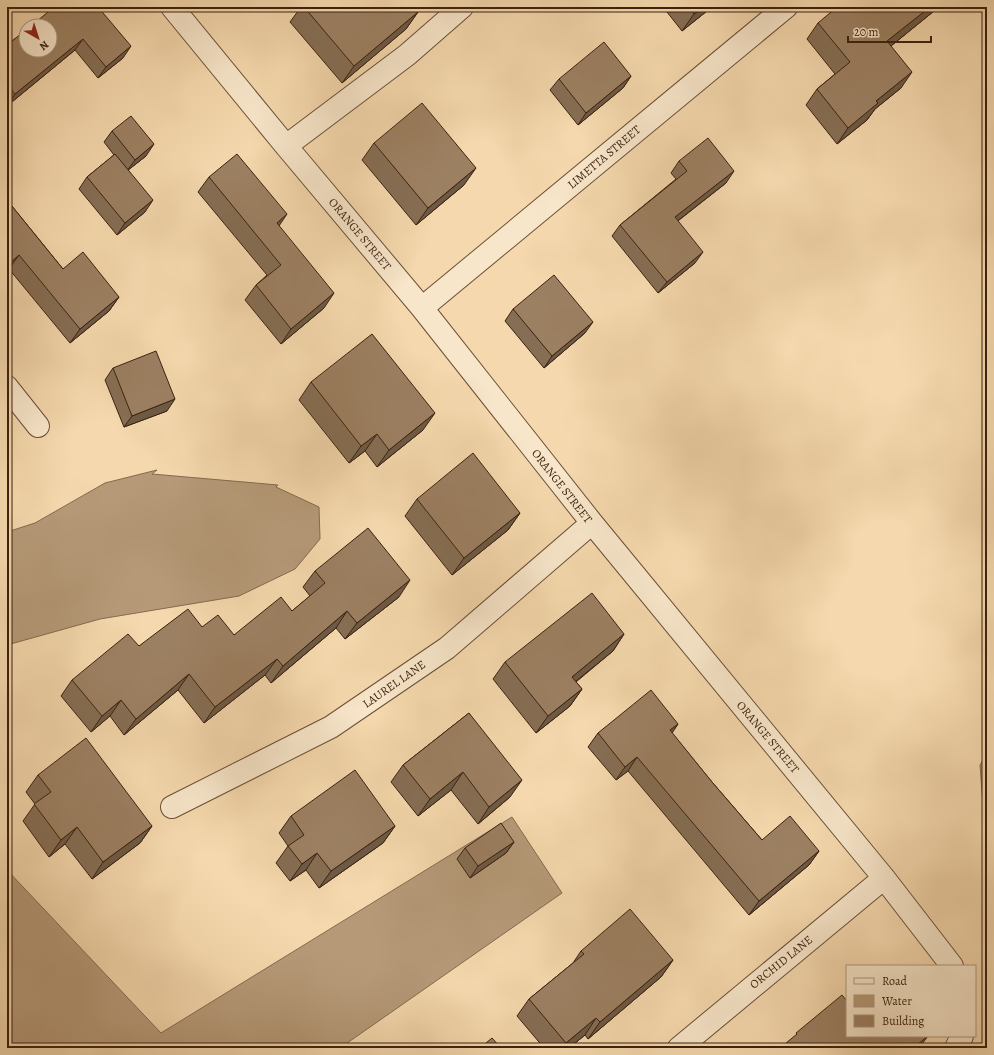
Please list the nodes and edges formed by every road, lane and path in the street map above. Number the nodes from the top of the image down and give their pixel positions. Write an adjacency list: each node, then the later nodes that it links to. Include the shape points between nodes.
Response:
1 (172, 7): 4 (street, ORANGE STREET)
2 (462, 7): 4 (street, via 407,55)
3 (786, 7): 5 (street, LIMETTA STREET)
4 (286, 146): 5 (street, ORANGE STREET)
5 (422, 308): 8 (street, ORANGE STREET)
6 (7, 387): 7 (street)
7 (38, 426)
8 (592, 523): 9 (street, LAUREL LANE, via 447,648 331,727); 10 (street, ORANGE STREET)
9 (172, 807)
10 (884, 878): 11 (street, ORANGE STREET); 13 (street, ORCHID LANE)
11 (951, 965)
12 (962, 1037): 14 (street)
13 (679, 1048)
14 (956, 1048)

